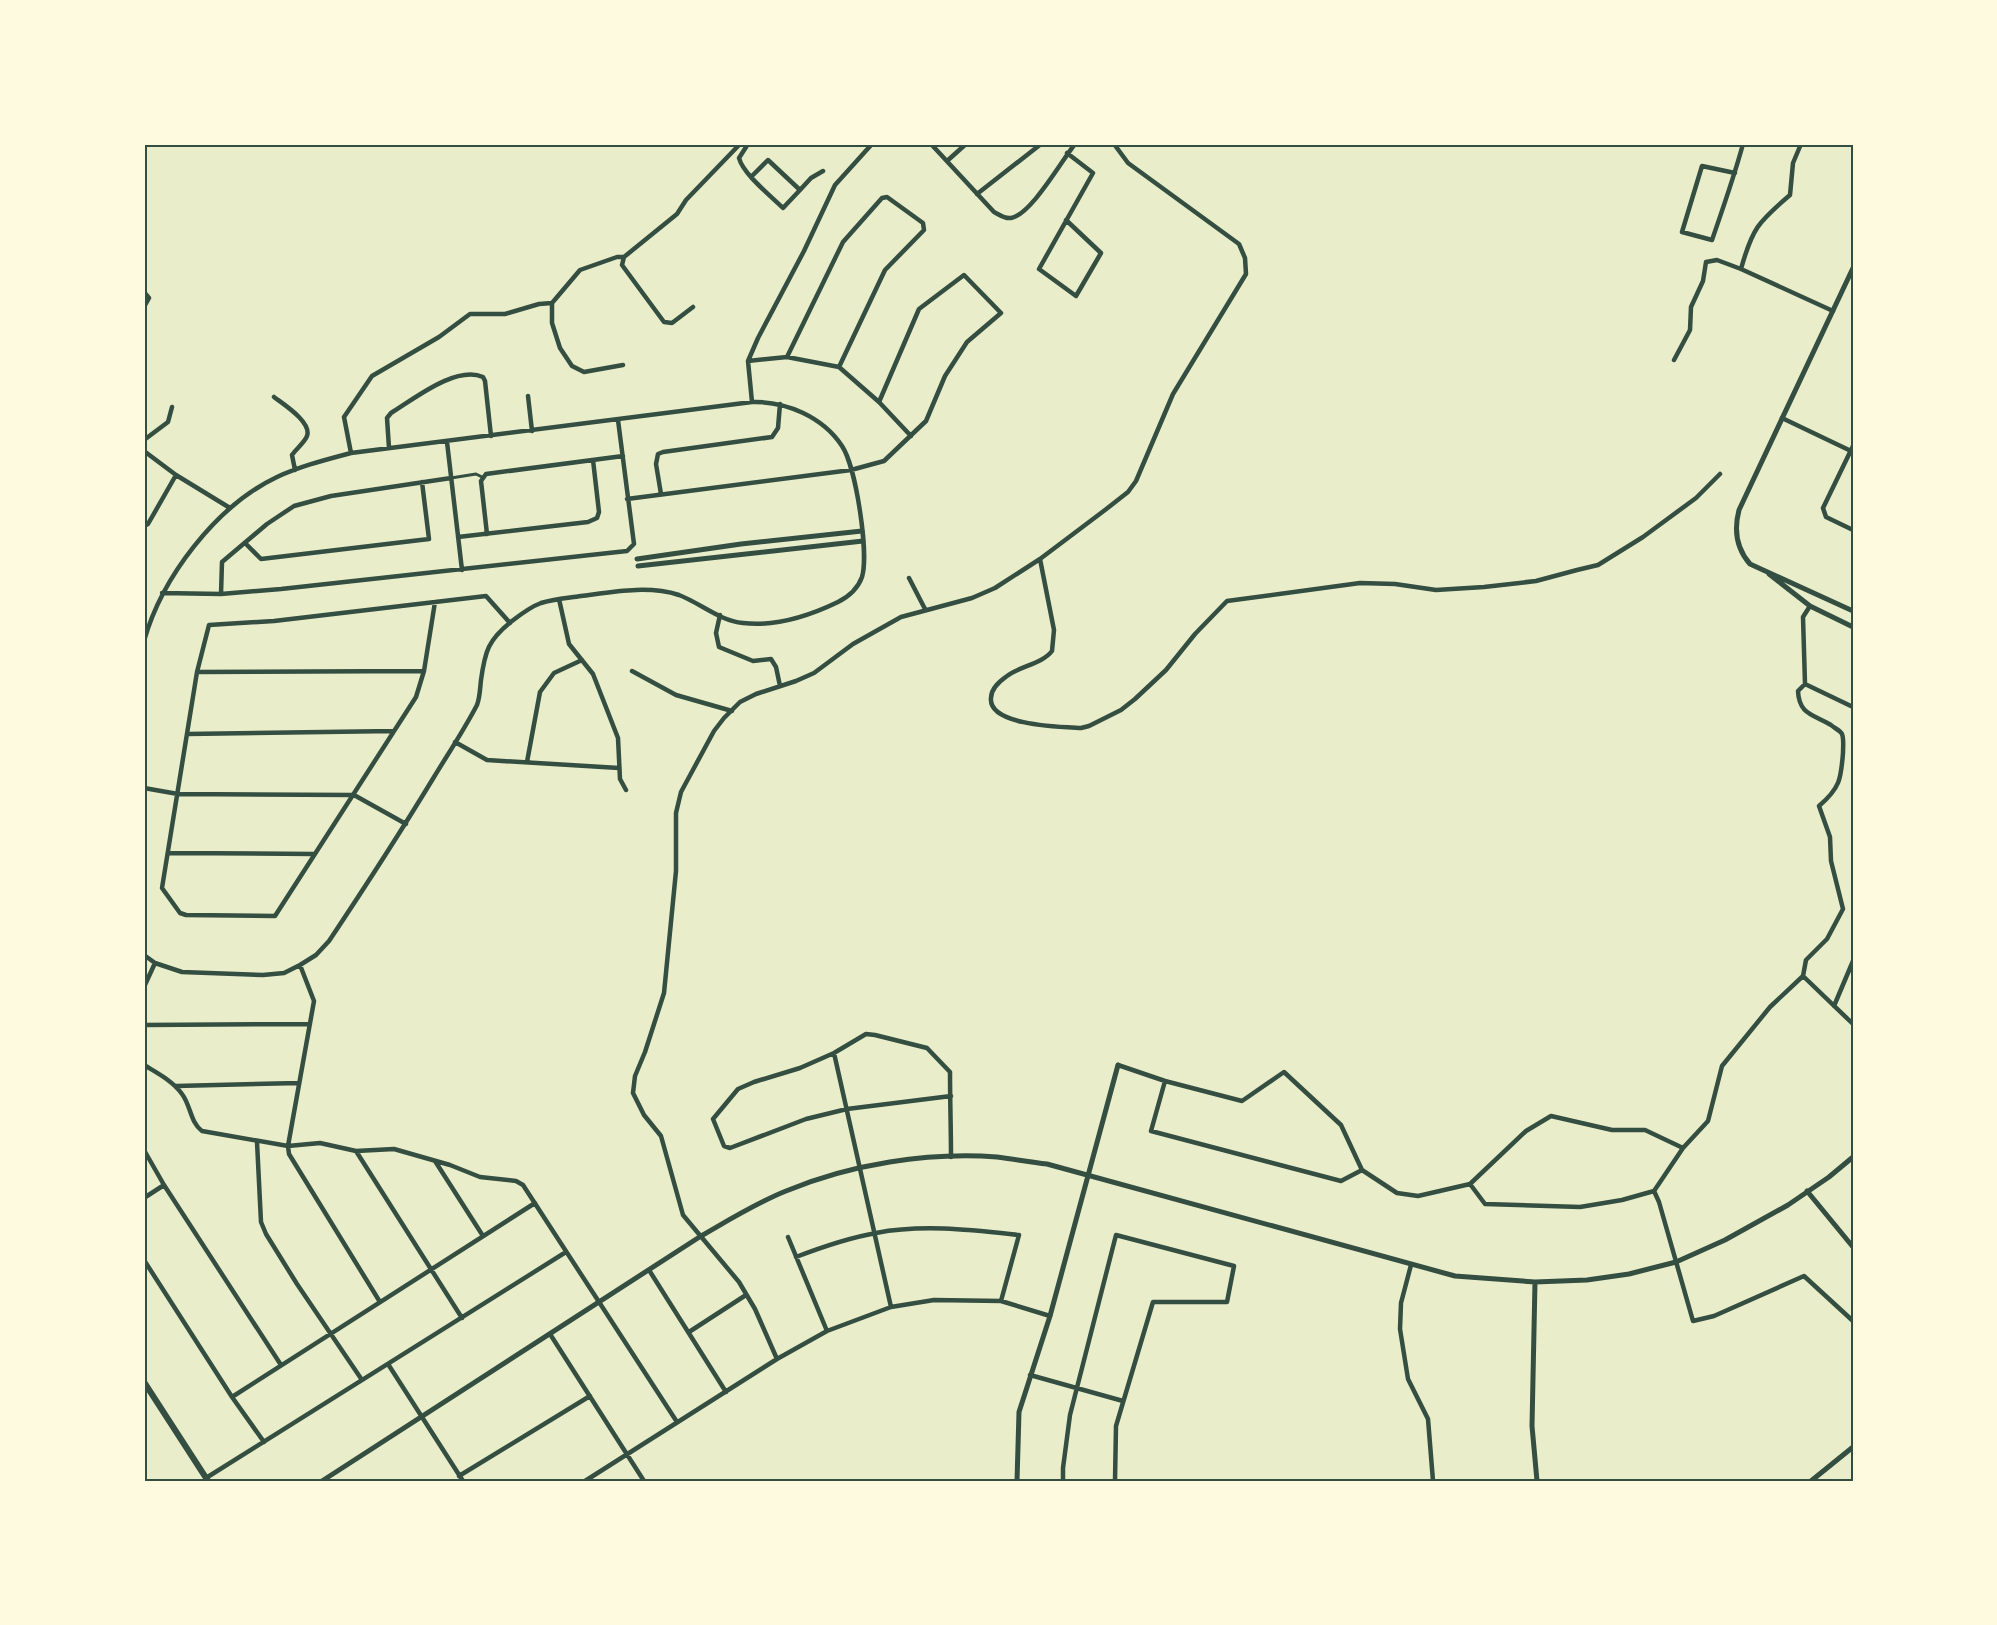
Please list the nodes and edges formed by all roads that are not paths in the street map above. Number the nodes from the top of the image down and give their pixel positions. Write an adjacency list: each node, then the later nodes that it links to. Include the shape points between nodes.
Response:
1 (740, 144): 19 (street, via 677,214)
2 (748, 144): 15 (street, via 739,158)
3 (872, 144): 29 (street, via 835,184)
4 (931, 144): 12 (street)
5 (966, 144): 12 (street)
6 (1041, 144): 17 (street)
7 (1075, 144): 11 (street)
8 (1114, 144): 69 (street, via 1128,163 1239,244 1246,274 1173,394 1136,481 1128,492)
9 (1743, 144): 14 (street)
10 (1801, 144): 21 (street, via 1793,163 1790,195 1763,218 1749,240)
11 (1067, 153): 17 (street, via 1022,214 1004,218); 18 (street, via 1093,173)
12 (947, 160): 17 (street)
13 (823, 171): 16 (street)
14 (1735, 173): 14 (street, via 1702,166 1682,231 1712,240)
15 (752, 176): 16 (street, via 768,160); 16 (street, via 783,208)
16 (800, 190)
17 (977, 194)
18 (1066, 220): 18 (street, via 1039,269 1076,296 1101,253)
19 (624, 257): 23 (street, via 580,270); 25 (street, via 622,265 664,322 672,323)
20 (1853, 268): 26 (street)
21 (1741, 269): 26 (street); 28 (street, via 1717,260 1706,262 1703,281 1691,307 1690,330)
22 (144, 292): 24 (street, via 149,298)
23 (552, 303): 30 (street, via 552,323 560,348 572,366 584,372); 48 (street, via 505,314 470,314 439,337 372,375 344,417)
24 (144, 307)
25 (693, 307)
26 (1833, 311): 38 (street)
27 (787, 357): 29 (street); 31 (street); 31 (street, via 843,242 887,197 923,223 924,230 885,270)
28 (1674, 360)
29 (748, 361): 34 (street)
30 (623, 365)
31 (839, 367): 35 (street)
32 (528, 396): 40 (street)
33 (274, 397): 51 (street, via 308,428 308,436 292,455)
34 (752, 402): 36 (street); 39 (street)
35 (879, 402): 42 (street); 42 (street, via 919,309 964,275 1001,313 968,342 945,376 926,421)
36 (780, 404): 52 (street, via 825,427 844,448); 58 (street, via 778,428 772,437 658,454)
37 (172, 407): 43 (street, via 168,423)
38 (1782, 418): 46 (street); 72 (street, via 1735,525 1745,557)
39 (618, 420): 40 (street); 49 (street)
40 (532, 431): 41 (street)
41 (491, 436): 44 (street); 45 (street, via 483,376 456,375 391,413 387,418)
42 (911, 436): 52 (street, via 884,461)
43 (144, 440)
44 (447, 442): 45 (street); 56 (street)
45 (389, 448): 48 (street)
46 (1852, 448): 62 (street, via 1824,513)
47 (144, 451): 54 (street)
48 (351, 453): 51 (street)
49 (622, 456): 50 (street); 59 (street)
50 (593, 460): 55 (street); 64 (street, via 597,518)
51 (295, 470): 60 (street, via 275,478)
52 (851, 470): 58 (street); 63 (street)
53 (1720, 474): 69 (street, via 1696,498 1598,565 1536,581 1436,590 1360,584 1227,601 1135,699 1121,710 1081,728 1019,722 991,705 994,688 1006,677 1052,651 1053,630)
54 (176, 475): 60 (street); 61 (street)
55 (482, 477): 56 (street, via 476,474); 64 (street)
56 (451, 478): 57 (street); 65 (street)
57 (422, 482): 67 (street, via 331,495 294,506); 67 (street, via 429,539 261,559)
58 (661, 494): 59 (street)
59 (627, 498): 71 (street, via 634,544 627,550)
60 (230, 508): 74 (street, via 193,549)
61 (144, 526)
62 (1853, 530)
63 (862, 531): 66 (street); 68 (street)
64 (487, 534): 65 (street)
65 (458, 537): 71 (street)
66 (863, 541): 70 (street); 81 (street, via 865,565 861,581 839,602 777,623 739,623)
67 (245, 543): 75 (street, via 222,562)
68 (637, 559)
69 (1040, 559): 79 (street, via 995,588)
70 (638, 567)
71 (462, 570): 75 (street)
72 (1764, 570): 78 (street); 80 (street)
73 (909, 578): 79 (street)
74 (162, 593): 75 (street); 84 (street)
75 (221, 594)
76 (559, 599): 81 (street, via 660,590 695,601); 82 (street, via 542,602); 85 (street, via 566,636)
77 (435, 602): 82 (street, via 486,596); 86 (street); 88 (street, via 209,625)
78 (1810, 606): 83 (street); 89 (street, via 1803,617)
79 (925, 609): 90 (street, via 884,625 814,673)
80 (1853, 611)
81 (720, 615): 90 (street, via 716,633 719,647 753,661 771,659)
82 (510, 623): 95 (street, via 495,636 485,653 478,702)
83 (1853, 627)
84 (144, 641)
85 (582, 660): 96 (street, via 554,673 540,692); 97 (street, via 593,674 618,738)
86 (424, 671): 88 (street); 93 (street, via 416,697)
87 (632, 671): 92 (street, via 676,695)
88 (197, 672): 94 (street)
89 (1805, 684): 91 (street); 109 (street, via 1798,690 1799,704 1842,735 1840,780 1833,794 1819,806 1830,837 1831,861 1843,909 1827,939 1806,960)
90 (780, 686): 92 (street, via 747,699)
91 (1853, 707)
92 (732, 711): 142 (street, via 714,731 677,803 676,871 663,993 633,1093 661,1136 683,1215)
93 (394, 731): 94 (street); 101 (street)
94 (187, 734): 100 (street)
95 (455, 742): 96 (street, via 487,760); 102 (street)
96 (527, 762): 97 (street)
97 (619, 768): 99 (street)
98 (144, 788): 100 (street)
99 (626, 790)
100 (178, 794): 101 (street); 103 (street)
101 (354, 795): 102 (street); 104 (street)
102 (406, 824): 108 (street, via 329,941)
103 (169, 853): 104 (street); 104 (street, via 162,888 180,913 275,916)
104 (314, 854)
105 (144, 955): 107 (street)
106 (1853, 961): 111 (street)
107 (155, 963): 108 (street, via 183,972 263,975 284,973); 110 (street)
108 (300, 965): 112 (street, via 314,1001)
109 (1803, 976): 111 (street); 125 (street, via 1770,1007 1722,1066 1708,1121)
110 (144, 987)
111 (1834, 1006): 113 (street)
112 (310, 1024): 114 (street); 119 (street)
113 (1853, 1024)
114 (144, 1025)
115 (834, 1053): 121 (street, via 866,1034 927,1048 950,1072); 122 (street); 122 (street, via 738,1089 713,1119 724,1146 730,1148 806,1119)
116 (144, 1065): 120 (street)
117 (1118, 1065): 118 (street); 133 (street)
118 (1165, 1081): 132 (street, via 1242,1101 1284,1072 1341,1125); 132 (street, via 1151,1131 1341,1181)
119 (300, 1083): 120 (street); 124 (street)
120 (176, 1086): 123 (street, via 195,1126 202,1131)
121 (951, 1096): 122 (street); 128 (street)
122 (847, 1109): 131 (street)
123 (257, 1142): 124 (street); 163 (street, via 261,1221)
124 (288, 1146): 127 (street, via 320,1143); 155 (street, via 289,1154)
125 (1683, 1148): 134 (street, via 1645,1130 1611,1130 1551,1116 1526,1131); 136 (street)
126 (144, 1150): 135 (street)
127 (356, 1151): 130 (street, via 394,1149); 150 (street)
128 (951, 1157): 131 (street); 133 (street, via 996,1157)
129 (1853, 1157): 137 (street)
130 (435, 1161): 139 (street, via 480,1177 516,1181); 141 (street)
131 (860, 1168): 140 (street); 142 (street, via 787,1190)
132 (1362, 1170): 134 (street, via 1397,1193 1418,1196)
133 (1087, 1174): 149 (street); 158 (street)
134 (1470, 1184): 136 (street, via 1485,1204 1580,1207)
135 (165, 1185): 138 (street); 167 (street)
136 (1654, 1191): 148 (street)
137 (1807, 1191): 144 (street); 148 (street, via 1763,1220)
138 (144, 1198)
139 (535, 1203): 141 (street); 145 (street)
140 (875, 1233): 146 (street); 154 (street, via 957,1229 1019,1235); 157 (street)
141 (483, 1236): 150 (street)
142 (701, 1236): 151 (street); 153 (street)
143 (788, 1238): 146 (street)
144 (1853, 1246)
145 (566, 1252): 156 (street); 159 (street)
146 (796, 1257): 161 (street)
147 (144, 1260): 174 (street)
148 (1676, 1262): 152 (street, via 1587,1280); 160 (street, via 1693,1321 1714,1316 1804,1276)
149 (1411, 1265): 152 (street, via 1455,1276); 190 (street, via 1401,1303 1400,1329 1408,1379 1428,1419)
150 (431, 1269): 155 (street); 159 (street)
151 (649, 1270): 156 (street); 162 (street)
152 (1535, 1282): 191 (street, via 1532,1426)
153 (746, 1295): 162 (street); 165 (street)
154 (1001, 1301): 157 (street, via 934,1300); 158 (street)
155 (380, 1302): 163 (street)
156 (599, 1303): 164 (street); 177 (street)
157 (891, 1307): 161 (street)
158 (1050, 1316): 168 (street)
159 (462, 1317): 166 (street)
160 (1853, 1321)
161 (827, 1331): 165 (street)
162 (689, 1332): 172 (street)
163 (330, 1334): 167 (street); 169 (street)
164 (550, 1334): 173 (street); 176 (street)
165 (777, 1359): 172 (street)
166 (388, 1364): 169 (street); 176 (street)
167 (281, 1365): 174 (street)
168 (1030, 1375): 171 (street); 187 (street, via 1019,1412)
169 (362, 1380): 178 (street)
170 (144, 1382): 182 (main road)
171 (1076, 1389): 175 (street); 175 (street, via 1116,1235 1234,1266 1227,1302 1153,1302); 188 (street)
172 (726, 1392): 177 (street)
173 (590, 1396): 180 (street); 181 (street)
174 (232, 1397): 178 (street)
175 (1123, 1401): 189 (street, via 1116,1426)
176 (421, 1417): 181 (street); 183 (street)
177 (677, 1422): 180 (street)
178 (264, 1442): 182 (street)
179 (1853, 1447): 192 (street)
180 (627, 1455): 185 (street); 186 (street)
181 (459, 1476): 184 (street)
182 (207, 1479)
183 (322, 1481)
184 (463, 1481)
185 (585, 1481)
186 (644, 1481)
187 (1017, 1481)
188 (1063, 1481)
189 (1115, 1481)
190 (1433, 1481)
191 (1537, 1481)
192 (1811, 1481)

